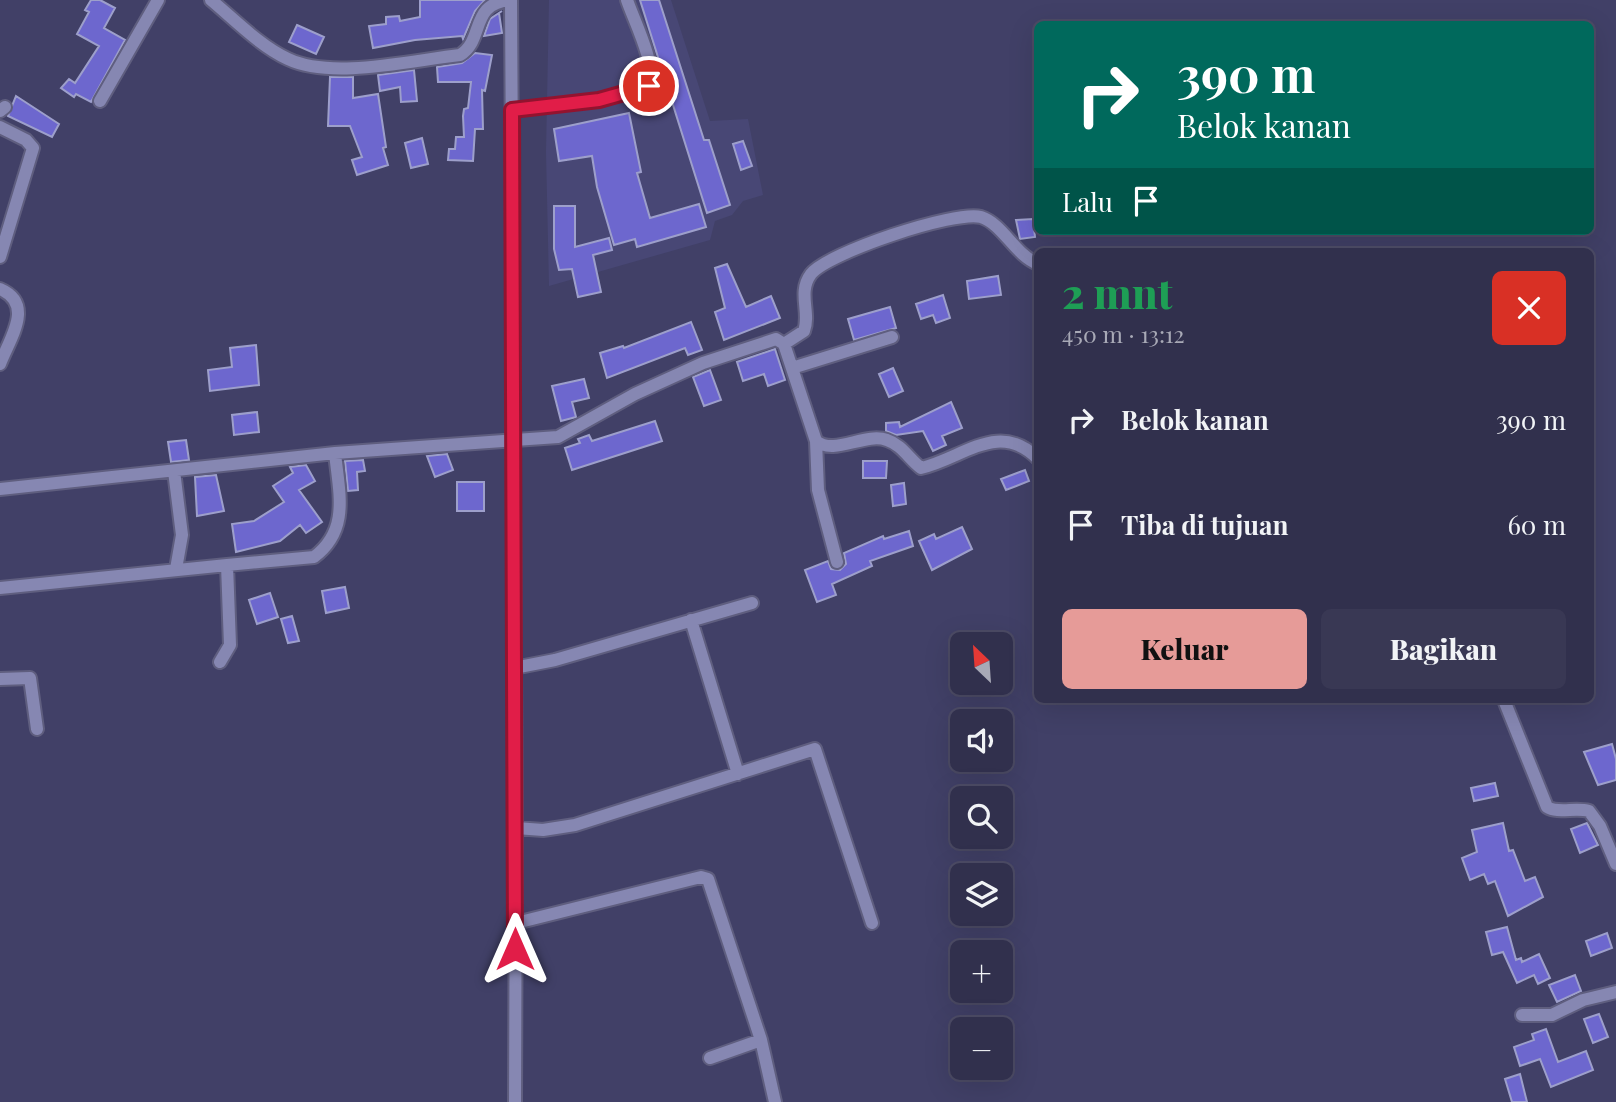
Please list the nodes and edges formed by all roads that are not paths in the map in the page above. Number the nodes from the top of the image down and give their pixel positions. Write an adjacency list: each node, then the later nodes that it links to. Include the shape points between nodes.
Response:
1 (158, 0): 5 (street)
2 (211, 0): 3 (street, via 291,61 352,67 460,55 470,47 487,9)
3 (510, 0): 6 (street)
4 (627, 0): 6 (street, via 648,58 649,86 599,100)
5 (100, 101)
6 (512, 110): 15 (street)
7 (0, 127): 8 (street, via 31,144 33,152)
8 (0, 257)
9 (1034, 262): 12 (street, via 1022,256 990,222 980,217 948,218 823,264 806,284 804,331)
10 (0, 289): 13 (street, via 15,297 19,305)
11 (892, 337): 14 (street)
12 (785, 344): 14 (street); 15 (street, via 770,339 703,363 558,437)
13 (0, 364)
14 (792, 368): 16 (street)
15 (516, 440): 17 (street); 28 (street)
16 (816, 441): 18 (street, via 828,447 881,438 900,447 921,468 998,442 1017,443); 21 (street, via 818,490)
17 (335, 453): 19 (street); 22 (street, via 342,509 338,528 325,549 314,557)
18 (1034, 456)
19 (174, 471): 20 (street); 23 (street, via 182,535)
20 (0, 489)
21 (837, 562)
22 (227, 565): 23 (street); 27 (street, via 230,645)
23 (176, 569): 24 (street)
24 (0, 588)
25 (752, 603): 26 (street)
26 (691, 620): 28 (street); 32 (street)
27 (220, 662)
28 (514, 668): 33 (street)
29 (0, 678): 31 (street, via 30,678)
30 (1505, 703): 34 (street, via 1547,807 1589,811)
31 (37, 729)
32 (738, 774): 33 (street, via 575,825); 36 (street, via 815,749)
33 (516, 828): 35 (street)
34 (1616, 864)
35 (516, 923): 39 (street, via 701,877 708,879); 41 (street)
36 (872, 923)
37 (1616, 992): 38 (street, via 1583,1000 1552,1015)
38 (1521, 1015)
39 (761, 1040): 40 (street); 42 (street)
40 (710, 1058)
41 (515, 1102)
42 (775, 1102)

